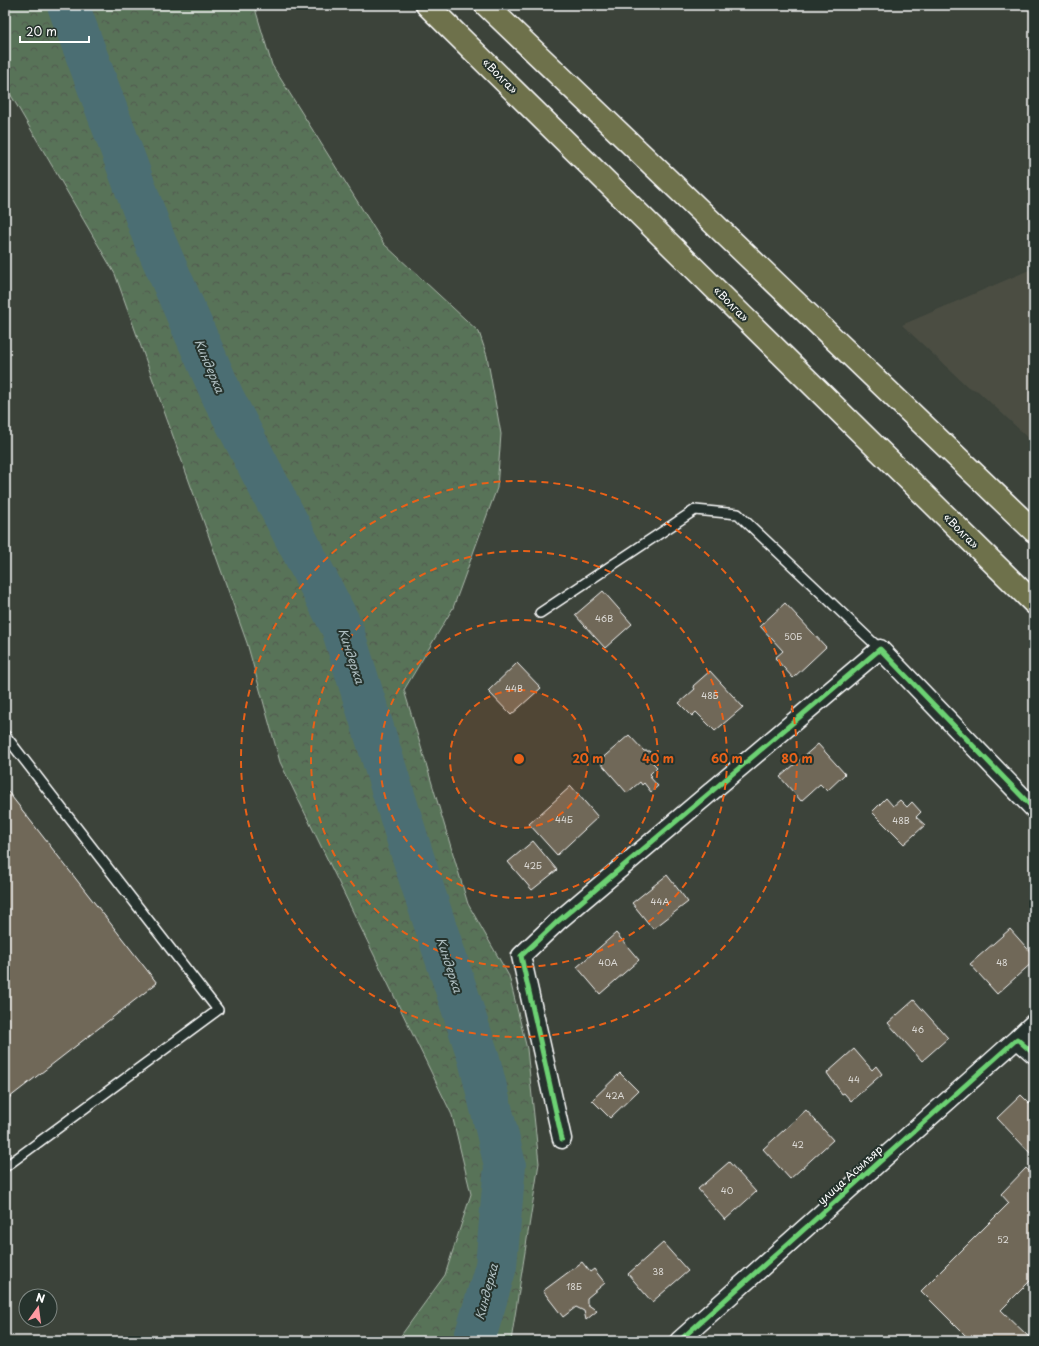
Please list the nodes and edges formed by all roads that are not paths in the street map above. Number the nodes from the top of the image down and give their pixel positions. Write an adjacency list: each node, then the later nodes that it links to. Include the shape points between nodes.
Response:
1 (427, 5): 4 (highway, «Волга»)
2 (486, 5): 3 (highway)
3 (1034, 531)
4 (1034, 603)
5 (540, 613): 6 (lane, via 695,510 738,514)
6 (880, 649): 8 (street); 12 (street, via 557,922 521,956)
7 (5, 735): 13 (lane, via 218,1010)
8 (1034, 809)
9 (1034, 1023): 10 (street, улица Асылъяр)
10 (1017, 1039): 11 (street); 14 (street, улица Асылъяр)
11 (1034, 1054)
12 (562, 1139)
13 (5, 1167)
14 (679, 1341)

